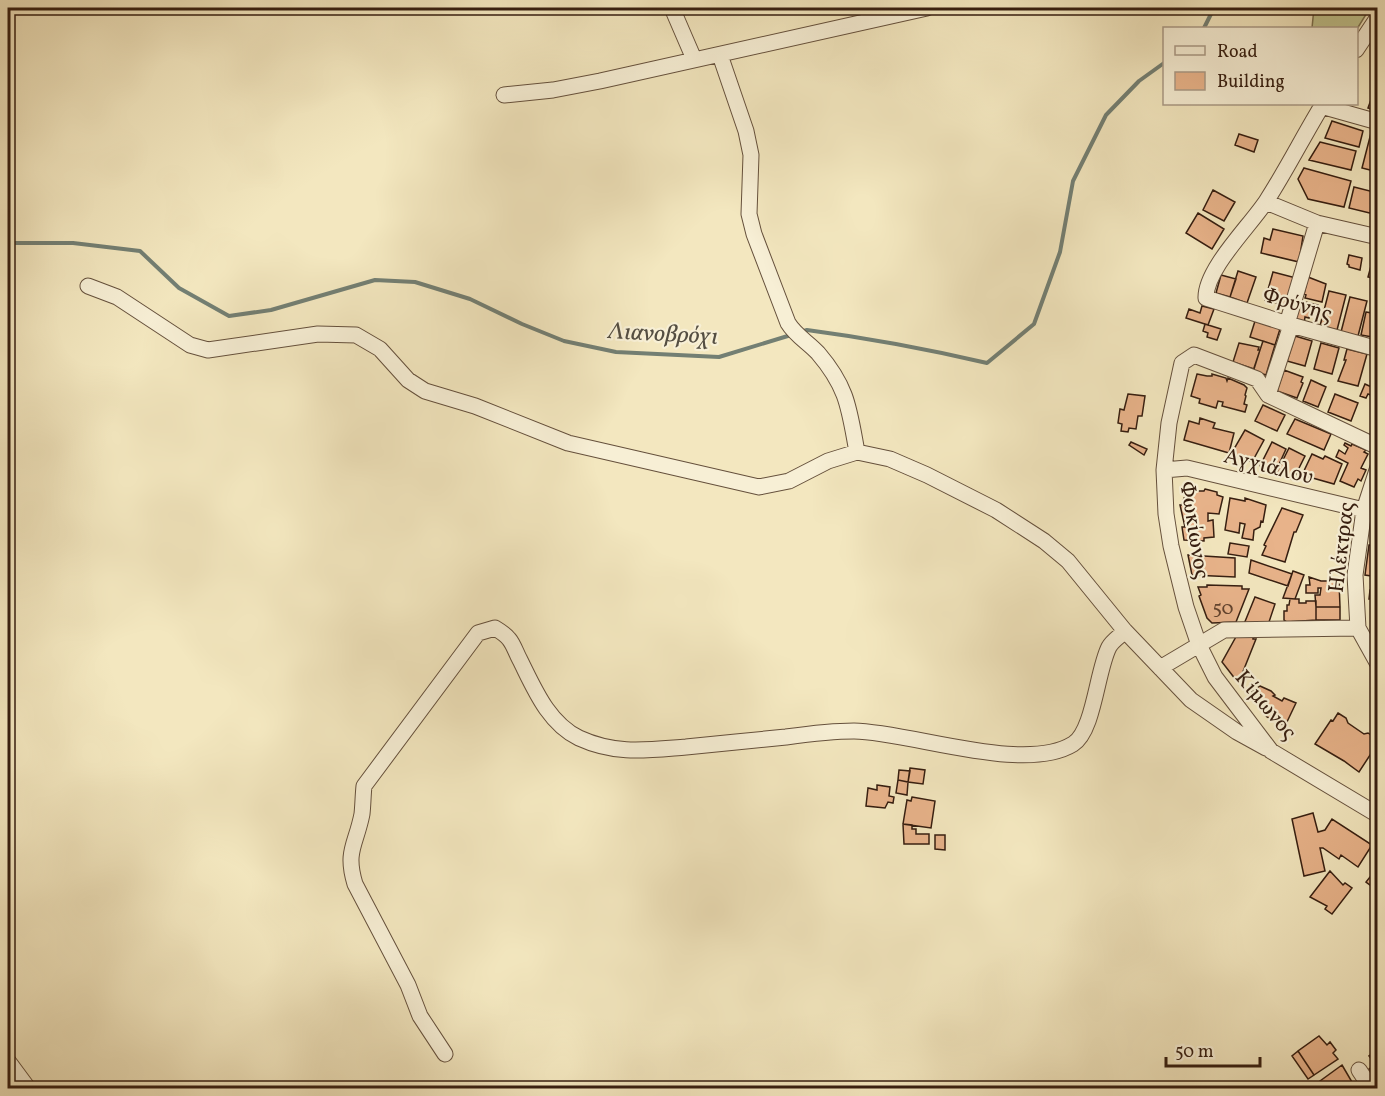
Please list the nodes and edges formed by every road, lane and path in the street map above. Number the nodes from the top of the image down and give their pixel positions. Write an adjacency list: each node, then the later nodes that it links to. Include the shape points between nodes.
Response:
1 (672, 8): 6 (street)
2 (927, 8): 5 (street)
3 (1377, 17): 4 (street)
4 (1358, 47)
5 (720, 55): 6 (street); 18 (street, via 751,155 749,214 754,234 788,323 830,367 842,387)
6 (694, 59): 7 (street, via 552,90)
7 (504, 95)
8 (1322, 105): 9 (street); 10 (street)
9 (1377, 122)
10 (1266, 202): 11 (street); 14 (street, Φρύνης, via 1222,259 1206,288 1206,298)
11 (1317, 223): 12 (street); 14 (street)
12 (1377, 237)
13 (88, 286): 18 (street, via 117,297 190,345 208,350 318,334 356,335 380,349 408,380 425,391 568,443 759,487 789,481 828,460)
14 (1289, 325): 15 (street, Φρύνης); 16 (street)
15 (1377, 349)
16 (1268, 395): 17 (street); 20 (street, Φωκίωνος, via 1257,379 1194,355 1182,363)
17 (1377, 447)
18 (856, 452): 23 (street, via 890,459 927,475 990,506 1044,541 1068,561)
19 (1377, 467): 21 (street, Ηλέκτρας)
20 (1164, 470): 21 (street, Αγχιάλου, via 1187,468); 24 (street, Φωκίωνος, via 1171,546 1185,607)
21 (1364, 510): 22 (street, Ηλέκτρας, via 1355,575)
22 (1358, 628): 24 (street, via 1224,630); 25 (street, Ηλέκτρας)
23 (1125, 631): 26 (street); 29 (street, via 1110,646 1085,729 1075,743 1042,755 968,750 854,731 628,751 610,748 578,737 561,726 536,694 509,638 495,628 478,633 364,786 350,867 420,1016)
24 (1199, 645): 26 (street); 27 (street, Κίμωνος, via 1215,677)
25 (1377, 662)
26 (1160, 668): 27 (street, via 1191,700)
27 (1271, 751): 28 (street, Κίμωνος)
28 (1377, 814)
29 (445, 1054)
30 (8, 1061): 32 (street)
31 (1359, 1070): 33 (street)
32 (28, 1089)
33 (1371, 1089)

